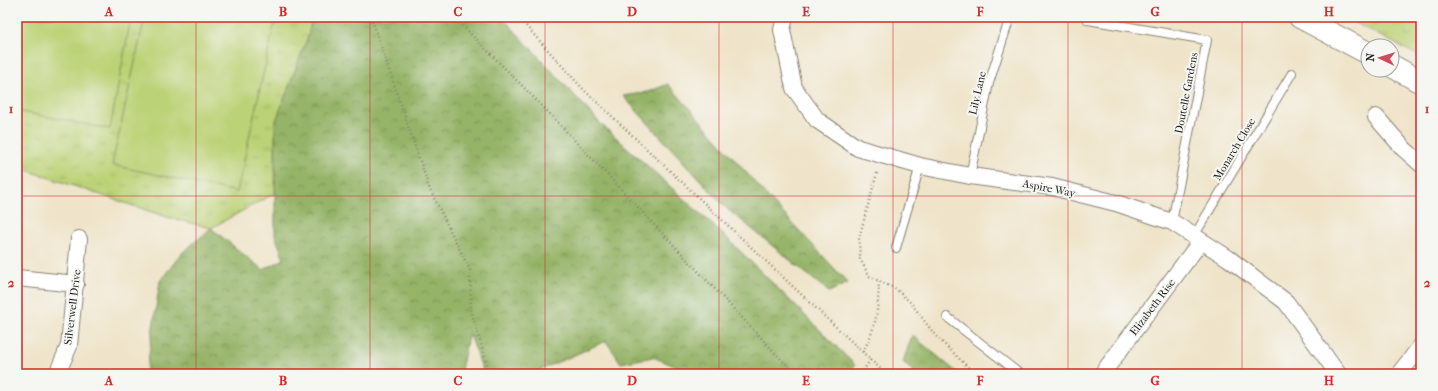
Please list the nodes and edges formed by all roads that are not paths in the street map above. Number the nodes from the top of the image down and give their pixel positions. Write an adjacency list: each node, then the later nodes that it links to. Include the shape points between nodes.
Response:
1 (785, 17): 11 (street, Aspire Way, via 782,30 794,88 817,120 858,148)
2 (1010, 17): 12 (lane, Lily Lane, via 989,83)
3 (1300, 17): 5 (street)
4 (1088, 20): 13 (lane, Doutelle Gardens, via 1207,40)
5 (1360, 49)
6 (1400, 70): 8 (street)
7 (1292, 73): 14 (lane, Monarch Close)
8 (1421, 82)
9 (1376, 117): 10 (street)
10 (1421, 164)
11 (920, 166): 12 (street, Aspire Way); 16 (lane)
12 (970, 176): 13 (street, Aspire Way, via 1052,187 1116,203)
13 (1172, 222): 14 (street, Aspire Way)
14 (1198, 238): 23 (street, Elizabeth Rise); 24 (street, Aspire Way, via 1286,302)
15 (79, 239): 18 (street, Silverwell Drive)
16 (896, 248)
17 (17, 278): 18 (street)
18 (76, 284): 21 (street, Silverwell Drive, via 69,346)
19 (947, 317): 22 (lane)
20 (1421, 346): 25 (street)
21 (57, 374)
22 (1020, 374)
23 (1102, 374)
24 (1338, 374)
25 (1399, 374)

